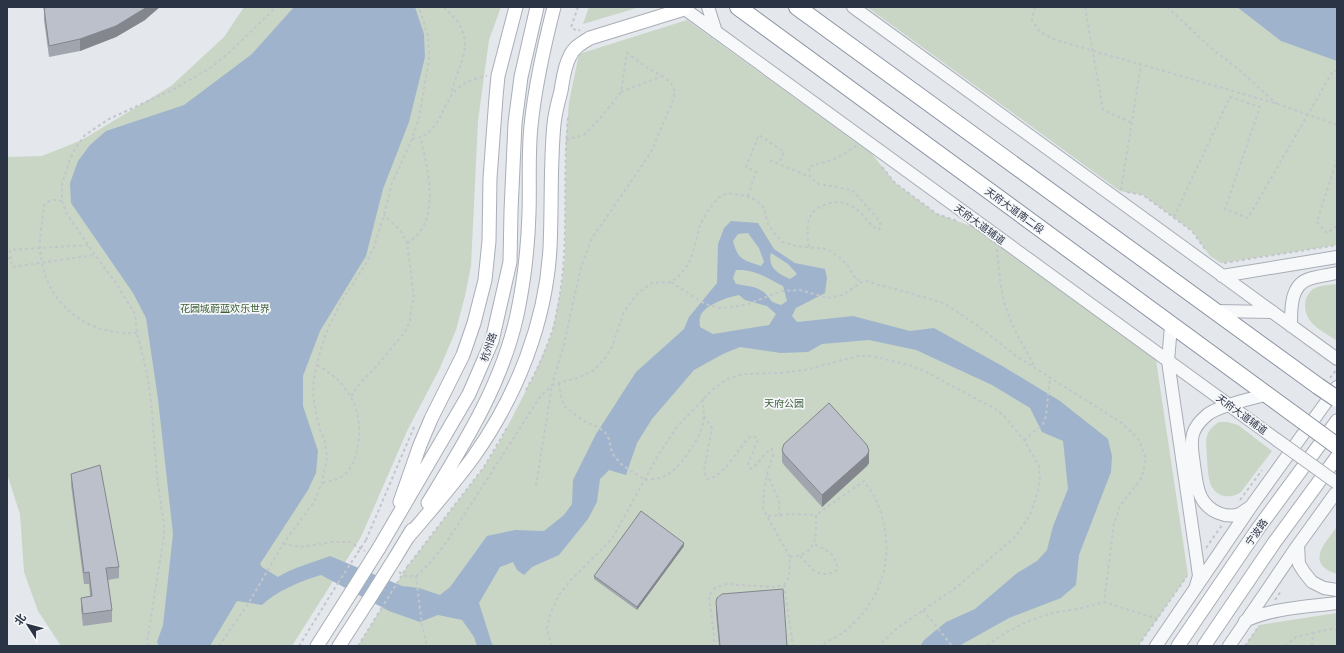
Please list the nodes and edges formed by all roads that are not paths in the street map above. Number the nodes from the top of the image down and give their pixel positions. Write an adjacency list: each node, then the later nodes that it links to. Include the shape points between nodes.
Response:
1 (516, 7): 29 (main road, via 498,76 490,178 489,241 483,287 474,323 462,355 420,445)
2 (537, 7): 29 (main road, 杭州路, via 521,77 515,123 510,262 492,341 469,394)
3 (554, 7): 30 (main road, 杭州路, via 537,82 531,126 525,268 509,345 487,401)
4 (708, 7): 9 (street)
5 (738, 7): 15 (highway, 天府大道南二段)
6 (797, 7): 13 (highway)
7 (853, 7): 12 (street)
8 (683, 8): 9 (street, 天府大道辅道); 30 (main road, via 590,38 570,55 554,122 550,248 545,290 526,360 507,402 487,437 455,481)
9 (716, 32): 18 (street, 天府大道辅道)
10 (1337, 257): 12 (street)
11 (1337, 273): 16 (street, via 1307,279 1298,287 1292,298)
12 (1222, 276): 14 (street)
13 (1216, 311): 14 (street); 21 (highway, bridge)
14 (1273, 312): 16 (street)
15 (1171, 326): 18 (street); 20 (highway, 天府大道南二段)
16 (1291, 326): 17 (street)
17 (1337, 359)
18 (1168, 361): 22 (street, 天府大道辅道); 32 (street, via 1199,576)
19 (1337, 387): 28 (street)
20 (1265, 395): 22 (street); 24 (highway, 天府大道南二段, bridge)
21 (1337, 399)
22 (1229, 405): 26 (street, 天府大道辅道, bridge); 28 (street, via 1208,414 1196,428 1192,446 1197,488 1207,506 1215,512 1228,516 1241,513)
23 (1337, 421): 39 (main road, 宁波路, via 1257,530)
24 (1337, 446)
25 (1337, 457): 40 (main road, via 1274,543)
26 (1337, 483)
27 (1337, 491): 31 (street)
28 (1252, 505): 32 (street)
29 (390, 530): 36 (main road, 杭州路, bridge, via 373,551 352,591)
30 (407, 538): 37 (main road, 杭州路, bridge, via 394,563)
31 (1298, 544): 33 (street, via 1298,564 1312,582 1324,588); 35 (street)
32 (1196, 588): 38 (street)
33 (1337, 590)
34 (1337, 603): 35 (street, via 1267,613)
35 (1245, 621): 41 (street)
36 (317, 646)
37 (339, 646)
38 (1156, 646)
39 (1178, 646)
40 (1204, 646)
41 (1229, 646)

